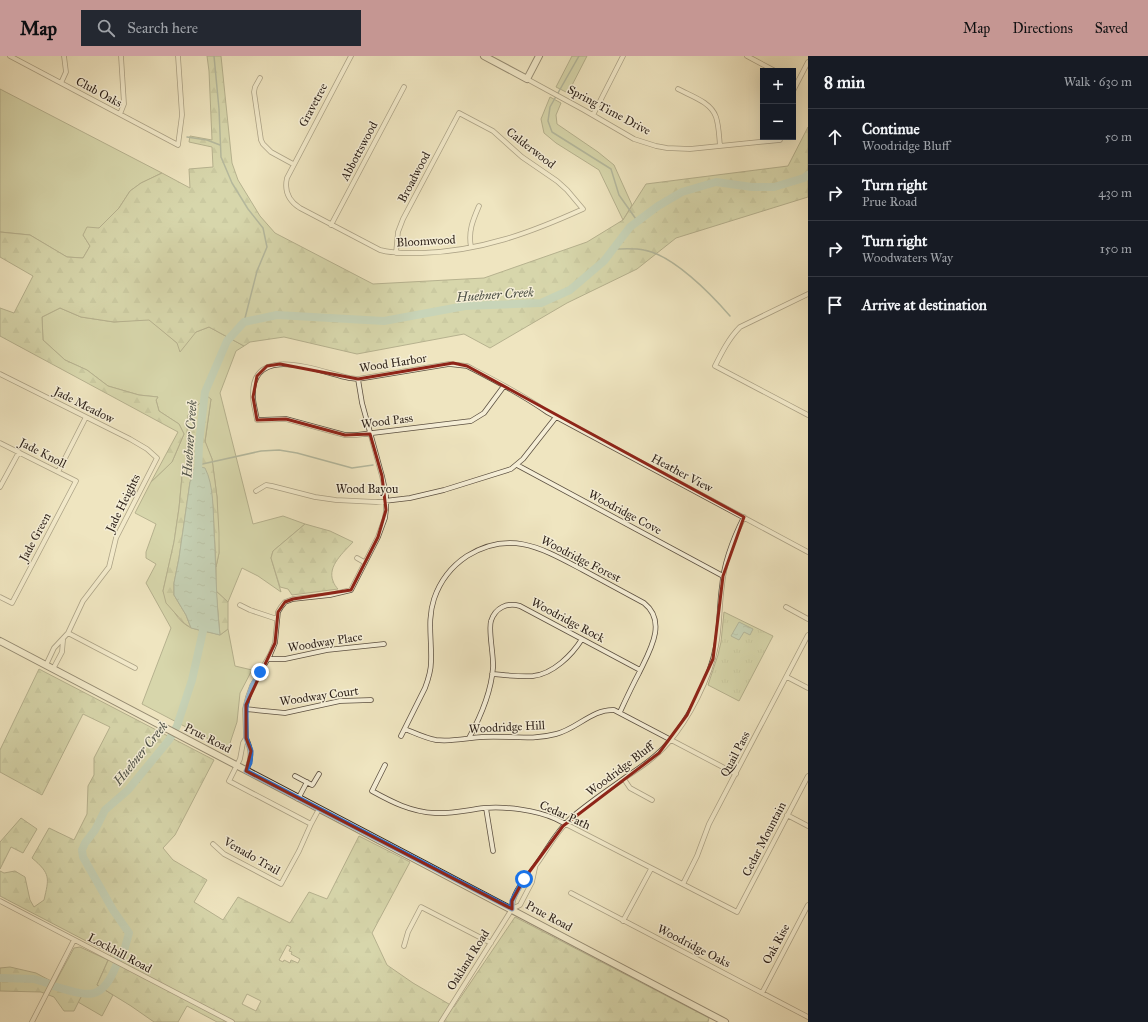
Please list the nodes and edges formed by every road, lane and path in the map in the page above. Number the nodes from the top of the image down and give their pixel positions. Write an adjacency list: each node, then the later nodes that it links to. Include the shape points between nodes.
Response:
1 (10, 56): 15 (street, Club Oaks)
2 (64, 56): 15 (street, via 66,72)
3 (121, 56): 19 (street, via 124,104)
4 (178, 56): 19 (street, Club Oaks, via 182,115 178,145)
5 (351, 56): 23 (street, Gravetree)
6 (484, 56): 13 (main road, Spring Time Drive)
7 (539, 56): 13 (main road)
8 (623, 56): 20 (street)
9 (747, 56): 11 (street)
10 (808, 62): 14 (street)
11 (769, 68)
12 (260, 78): 23 (street, via 254,92 261,140 267,150)
13 (527, 79): 20 (street, Spring Time Drive)
14 (796, 80)
15 (61, 83): 19 (street, Club Oaks)
16 (404, 86): 26 (street, Abbottswood)
17 (678, 89): 22 (street, via 704,102 714,112 718,123)
18 (460, 113): 25 (street, Calderwood, via 493,131 522,157 557,181); 28 (street, Broadwood, via 403,219 398,232)
19 (120, 114)
20 (593, 115): 22 (street, Spring Time Drive, via 634,139 656,146 678,149)
21 (765, 140): 22 (street, Spring Time Drive)
22 (720, 146)
23 (293, 164): 26 (street, Bloomwood, via 286,183 290,199 300,208)
24 (479, 206): 27 (street, via 469,233)
25 (583, 209): 27 (street, Bloomwood, via 512,238)
26 (331, 225): 28 (street, Bloomwood, via 380,250)
27 (471, 247): 28 (street, Bloomwood, via 438,252)
28 (396, 253)
29 (808, 294): 34 (street, via 740,327 725,346 715,366)
30 (0, 374): 35 (street, Jade Meadow)
31 (358, 379): 32 (street, Wood Harbor, via 453,364 466,366); 37 (street, Wood Harbor, via 292,364 267,366 259,372 255,381 253,392); 38 (street, via 359,393)
32 (504, 386): 33 (street, Wood Harbor, via 533,401); 38 (street, Wood Pass, via 484,413 471,421)
33 (547, 412): 36 (street, Heather View)
34 (808, 415)
35 (86, 417): 41 (street, Jade Meadow, via 130,439); 43 (street)
36 (556, 417): 42 (street); 48 (street, Heather View)
37 (257, 420): 38 (street, Wood Pass, via 286,419 346,434)
38 (370, 434): 47 (street)
39 (0, 443): 40 (street, Jade Knoll)
40 (19, 452): 43 (street, Jade Knoll); 45 (street)
41 (157, 458): 58 (street, Jade Heights, via 116,538 109,567 84,601)
42 (517, 465): 47 (street, Wood Bayou, via 501,473 444,490); 52 (street, Woodridge Cove)
43 (58, 472): 44 (street, Jade Knoll)
44 (76, 481): 53 (street, Jade Green, via 12,602)
45 (0, 487)
46 (256, 491): 47 (street, Wood Bayou, via 266,485 336,500)
47 (386, 501): 51 (street, via 385,518)
48 (744, 517): 49 (street, Heather View); 52 (street, Woodridge Bluff)
49 (808, 552)
50 (357, 558): 51 (street)
51 (364, 562): 56 (street, via 351,590 292,599 281,607)
52 (723, 576): 81 (street, Woodridge Bluff, via 713,659 702,687)
53 (0, 596)
54 (240, 604): 56 (street)
55 (786, 608): 57 (street)
56 (277, 619): 66 (street, via 275,643)
57 (808, 619)
58 (68, 634): 61 (street, Jade Heights); 68 (street)
59 (808, 635): 72 (street, Quail Pass)
60 (582, 639): 70 (street, Woodridge Rock); 71 (street, via 569,656 543,674); 71 (street, Woodridge Rock, via 520,606 505,605 498,610 490,623)
61 (63, 640): 64 (street, Jade Heights); 65 (street, Jade Heights)
62 (0, 641): 67 (main road, Prue Road)
63 (384, 644): 66 (street, Woodway Place, via 327,650 285,659)
64 (53, 651): 65 (street); 67 (street, Jade Heights)
65 (60, 655): 69 (street, Jade Heights)
66 (268, 659): 75 (street, via 252,686)
67 (46, 665): 69 (main road, Prue Road)
68 (135, 668)
69 (53, 669): 84 (main road, Prue Road)
70 (640, 670): 76 (street, Woodridge Forest); 77 (street, Woodridge Forest, via 656,631 655,618 648,606 539,548 514,543 492,545 472,553 458,563 437,590 430,615 429,676 426,688)
71 (492, 674): 80 (street, Woodridge Rock, via 482,712)
72 (786, 677): 73 (street); 88 (street, Quail Pass)
73 (808, 688)
74 (371, 700): 75 (street, Woodway Court, via 340,701 285,713)
75 (245, 709): 79 (street)
76 (620, 712): 80 (street, Woodridge Hill, via 598,712 556,734 525,738); 81 (street, Woodridge Hill)
77 (405, 729): 78 (street, Woodridge Forest); 80 (street, Woodridge Hill, via 435,740)
78 (401, 736)
79 (246, 738): 82 (street); 83 (street)
80 (469, 738)
81 (671, 739): 88 (street, Woodridge Hill); 91 (street, Woodridge Bluff, via 647,763)
82 (242, 752): 83 (street); 84 (street)
83 (251, 754): 86 (street)
84 (237, 765): 86 (main road, Prue Road); 98 (street, via 229,781)
85 (385, 765): 95 (street, Cedar Path, via 372,791 402,806 424,812 447,813)
86 (246, 771): 93 (main road, Prue Road)
87 (319, 774): 92 (street, via 314,784)
88 (736, 774): 105 (street, Quail Pass, via 709,824)
89 (295, 776): 92 (street)
90 (808, 776): 97 (street, Cedar Mountain)
91 (624, 779): 94 (street, via 630,788); 99 (street, Woodridge Bluff)
92 (307, 782): 93 (street)
93 (298, 798): 96 (main road, Prue Road)
94 (652, 800)
95 (486, 808): 99 (street, Cedar Path, via 531,810); 102 (street)
96 (319, 809): 98 (street); 109 (main road, Prue Road)
97 (787, 815): 100 (street); 110 (street, Cedar Mountain)
98 (311, 824): 101 (street, Venado Trail, via 281,884 224,854)
99 (566, 824): 103 (street, Woodridge Bluff); 104 (street, Cedar Path)
100 (808, 826)
101 (213, 844)
102 (493, 851)
103 (536, 866): 109 (street, Woodridge Bluff, via 524,879 512,901); 109 (street, Woodridge Bluff, via 532,882 520,905)
104 (651, 869): 105 (street, Cedar Path); 111 (street)
105 (683, 884): 110 (street, Cedar Path)
106 (571, 893): 111 (street, Woodridge Oaks)
107 (0, 901): 112 (street, Lockhill Road)
108 (808, 905): 115 (street, Oak Rise)
109 (512, 909): 113 (street, Oakland Road); 120 (main road, Prue Road)
110 (737, 912)
111 (623, 921): 115 (street, Woodridge Oaks)
112 (74, 940): 117 (street); 118 (street, Lockhill Road)
113 (491, 943): 114 (street, via 421,907); 119 (street, Oakland Road)
114 (404, 946)
115 (762, 993): 116 (street, Woodridge Oaks)
116 (808, 1017)
117 (32, 1022)
118 (232, 1022)
119 (441, 1022)
120 (725, 1022)

